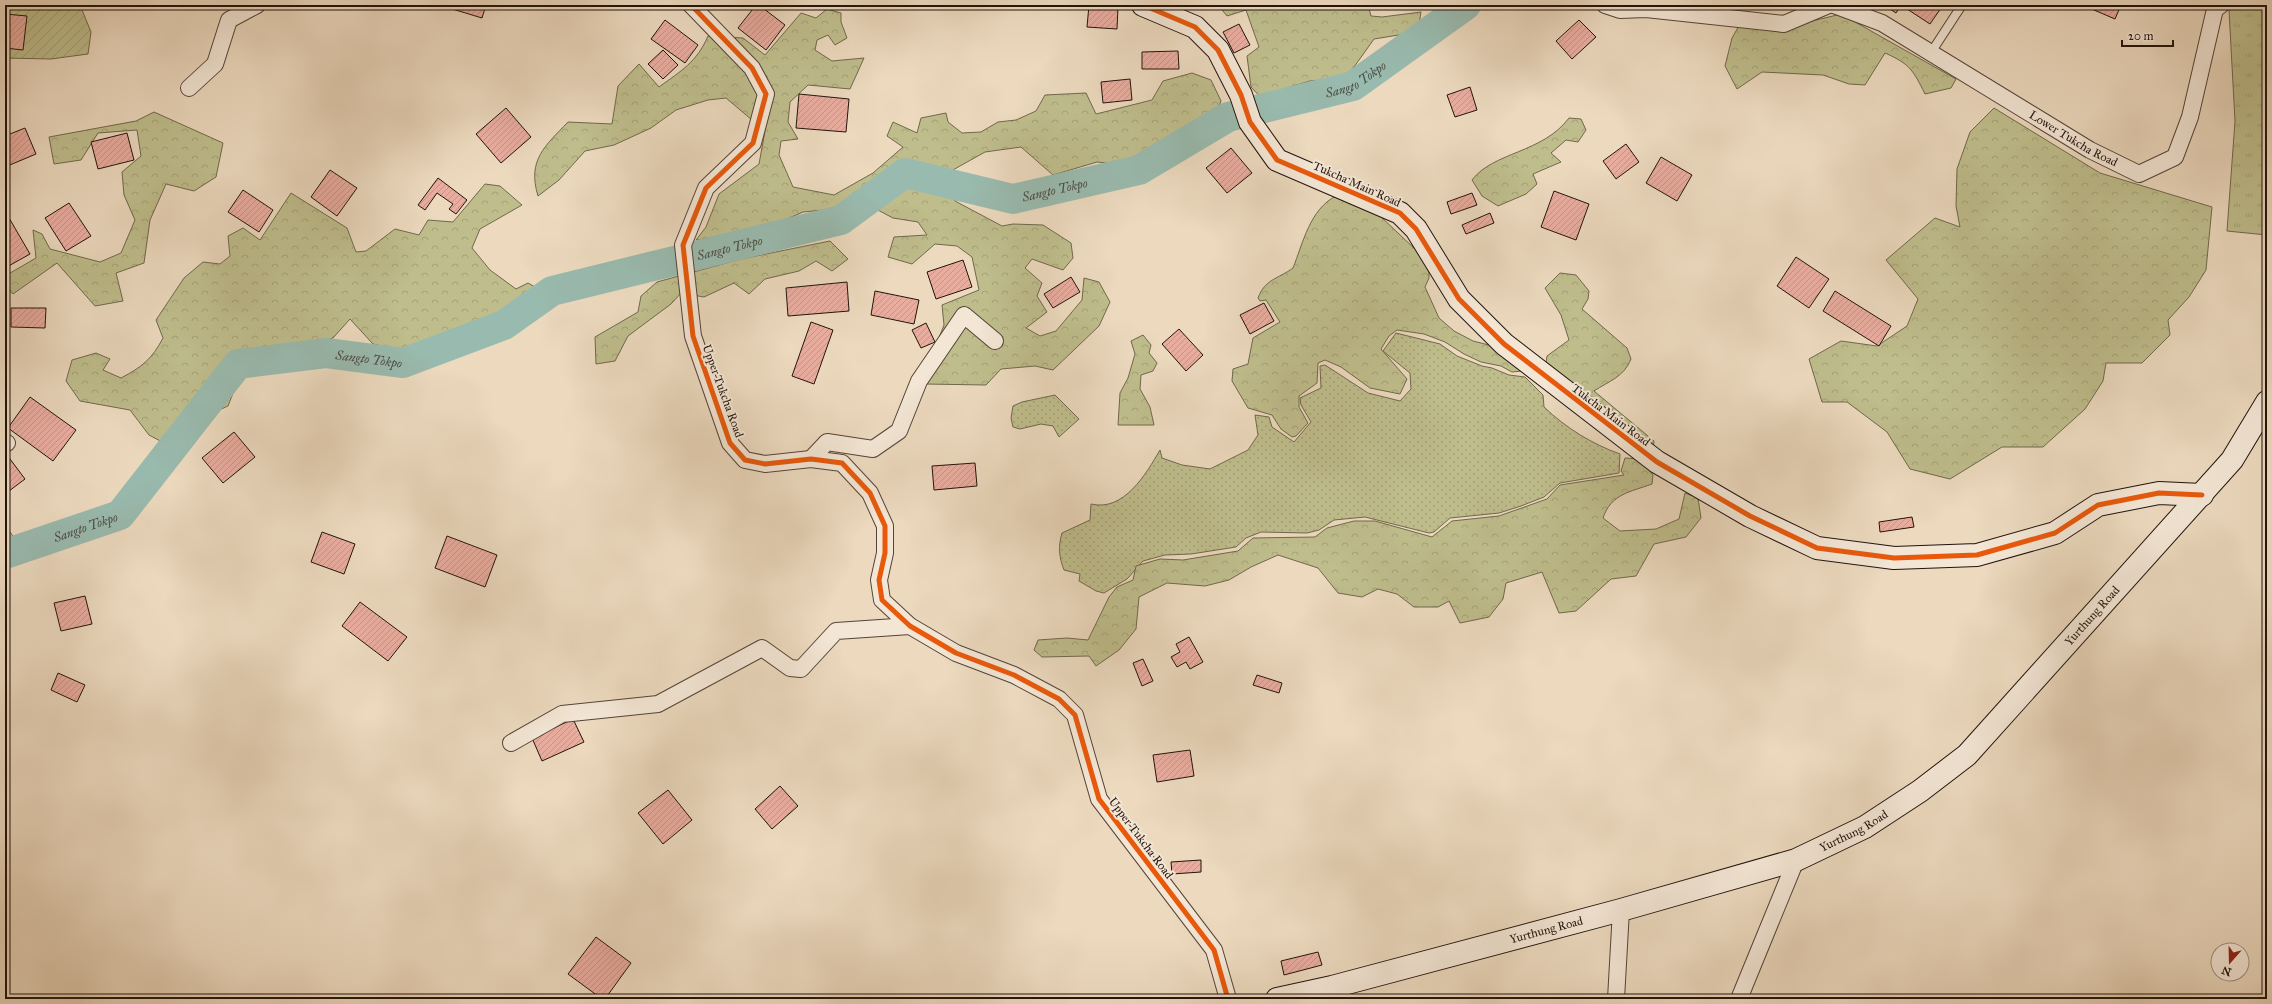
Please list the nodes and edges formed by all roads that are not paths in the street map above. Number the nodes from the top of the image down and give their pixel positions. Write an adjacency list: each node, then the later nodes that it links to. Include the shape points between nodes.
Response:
1 (257, 5): 10 (street, via 229,20 215,64)
2 (691, 5): 13 (street, Upper Tukcha Road, via 752,68 766,94 753,143 706,188 683,245 693,336 730,443 745,460 765,464)
3 (1143, 5): 14 (street, Tukcha Main Road, via 1194,28 1218,50 1241,95 1250,122 1277,160 1400,213 1416,229 1458,299 1504,344 1657,462 1750,516 1817,548 1894,558 1977,555 2055,533 2098,505 2159,493)
4 (1605, 5): 5 (street, via 1620,10 1646,9 1784,24)
5 (1829, 5)
6 (1834, 5): 9 (street, Lower Tukcha Road, via 1882,22)
7 (1962, 5): 9 (lane)
8 (2221, 5): 9 (street, Lower Tukcha Road, via 2215,9 2190,117 2175,156 2139,174 2090,150)
9 (1932, 51)
10 (189, 88)
11 (995, 341): 13 (street, via 964,315 919,381 899,431 873,449 827,442)
12 (2267, 402): 14 (street, Yurthung Road, via 2232,460)
13 (811, 459): 15 (street, Upper Tukcha Road, via 842,462 870,493 885,526 885,553 879,580 882,600)
14 (2202, 495): 17 (street, Yurthung Road, via 1966,755 1920,791 1865,827)
15 (910, 626): 16 (street, via 836,631 801,669 790,668 762,648 658,704 562,714); 19 (street, Upper Tukcha Road, via 956,653 1027,681 1059,699 1075,715 1099,799 1214,950)
16 (511, 743)
17 (1796, 860): 18 (street, Yurthung Road); 22 (street)
18 (1621, 910): 20 (street, Yurthung Road, via 1332,987); 21 (street)
19 (1228, 999)
20 (1277, 999)
21 (1616, 999)
22 (1739, 999)

